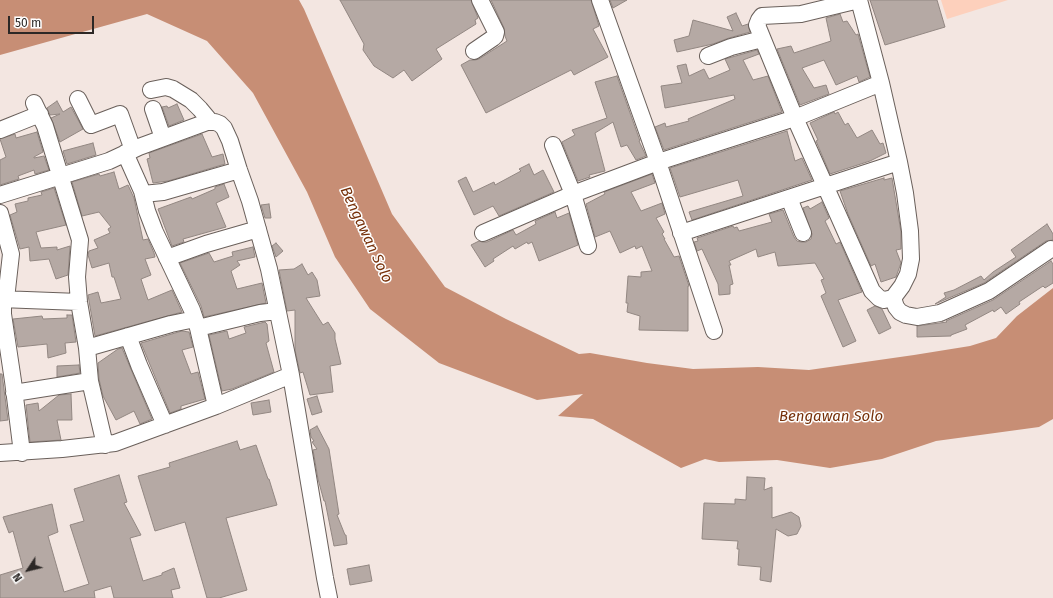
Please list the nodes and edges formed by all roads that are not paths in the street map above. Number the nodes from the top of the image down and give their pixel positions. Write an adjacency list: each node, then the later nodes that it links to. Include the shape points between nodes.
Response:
1 (480, 0): 5 (street, via 496,32 493,38)
2 (600, 0): 17 (street)
3 (859, 0): 4 (street, via 801,14 762,16 757,25); 7 (street)
4 (762, 38): 6 (street); 11 (street)
5 (474, 51)
6 (708, 56)
7 (881, 83): 11 (street); 18 (street)
8 (151, 90): 12 (street, via 166,87 173,89 191,100)
9 (78, 99): 16 (street, via 91,125 120,114)
10 (153, 109): 14 (street)
11 (795, 118): 17 (street); 21 (street)
12 (210, 121): 14 (street); 19 (street, via 220,124 227,133)
13 (0, 130): 20 (street, via 37,109 45,126)
14 (163, 138): 16 (street)
15 (553, 145): 23 (street)
16 (129, 151): 20 (street, via 109,161); 22 (street)
17 (658, 162): 23 (street); 30 (street)
18 (899, 162): 21 (street); 35 (street, via 910,231 911,259 908,274)
19 (239, 170): 22 (street, via 169,191); 27 (street)
20 (60, 176): 24 (street); 37 (street, via 80,240)
21 (825, 186): 25 (street); 35 (street, via 872,291 884,300)
22 (143, 194): 34 (street, via 150,220)
23 (573, 194): 28 (street); 31 (street)
24 (0, 195)
25 (789, 198): 29 (street); 30 (street)
26 (0, 213): 33 (street)
27 (258, 229): 34 (street); 38 (street)
28 (483, 233)
29 (803, 233)
30 (681, 234): 40 (street)
31 (588, 246)
32 (1051, 249): 35 (street, via 989,291 940,313 906,315 896,307)
33 (5, 254): 36 (street, via 7,290)
34 (167, 258): 39 (street)
35 (893, 298)
36 (2, 300): 37 (street); 45 (street)
37 (79, 302): 42 (street)
38 (278, 311): 39 (street); 43 (street)
39 (197, 324): 41 (street, via 171,324); 46 (street)
40 (714, 331)
41 (128, 336): 42 (street); 47 (street)
42 (87, 348): 44 (street)
43 (291, 375): 46 (street); 51 (street)
44 (90, 381): 45 (street); 48 (street)
45 (14, 393): 50 (street)
46 (216, 406): 47 (street)
47 (165, 425): 48 (street)
48 (105, 445): 50 (street)
49 (0, 453): 50 (street)
50 (22, 453)
51 (330, 598)

